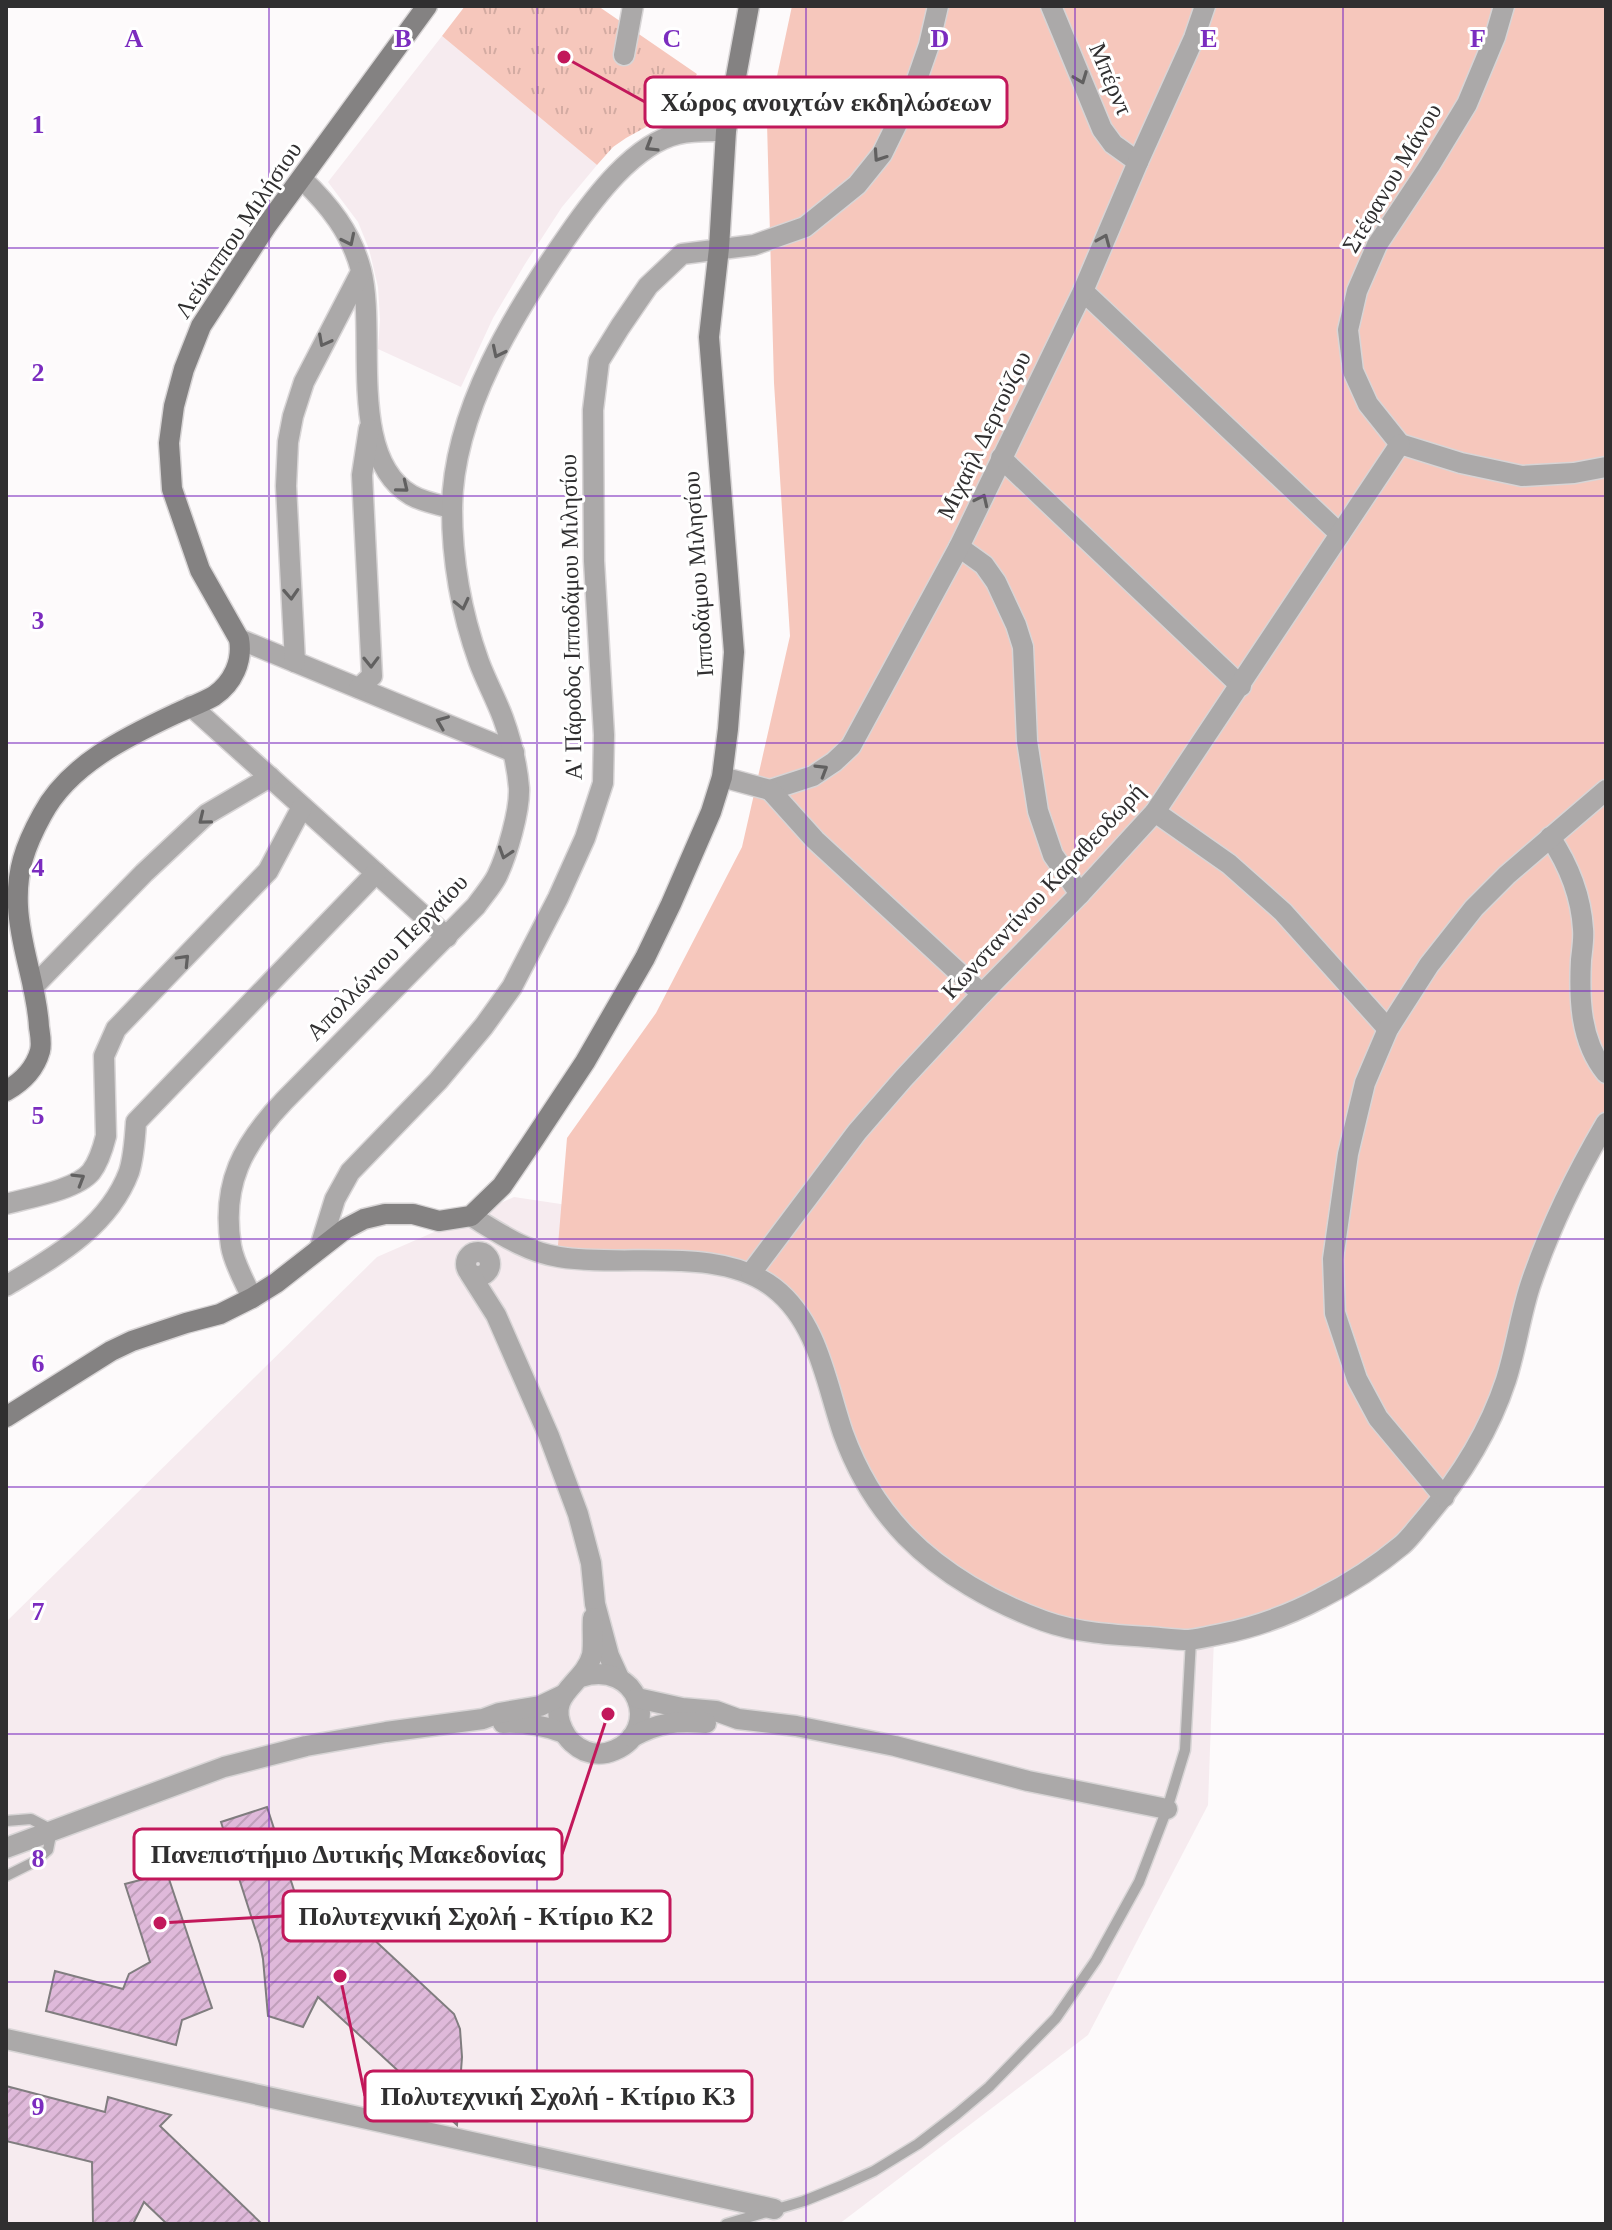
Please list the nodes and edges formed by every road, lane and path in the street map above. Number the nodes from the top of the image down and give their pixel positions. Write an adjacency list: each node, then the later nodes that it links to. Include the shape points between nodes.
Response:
1 (427, 6): 11 (street, Λεύκιππου Μιλήσιου)
2 (633, 6): 8 (street)
3 (749, 6): 9 (street, Ιπποδάμου Μιλησίου)
4 (938, 6): 12 (street, Α' Πάροδος Ιπποδάμου Μιλησίου, one-way to 12, via 913,91 882,154 857,185 805,227 754,245)
5 (1051, 6): 10 (street, Μπέρντ, one-way to 10, via 1102,129)
6 (1205, 6): 10 (street, Μιχαήλ Δερτούζου)
7 (1504, 6): 16 (street, Στέφανου Μάνου, via 1467,104 1377,245 1357,291 1348,330 1353,371 1368,404)
8 (624, 55)
9 (726, 131): 12 (street, Ιπποδάμου Μιλησίου); 19 (street, Απολλώνιου Περγαίου, one-way to 19, via 691,131 658,140 627,165 573,227 537,280 477,395 458,457)
10 (1138, 162): 14 (street, Μιχαήλ Δερτούζου, one-way to 10)
11 (302, 179): 13 (street, one-way to 13, via 341,223); 22 (street, Λεύκιππου Μιλήσιου, via 201,326 174,406 169,443 172,489 200,570)
12 (719, 248): 29 (street, Ιπποδάμου Μιλησίου, via 709,337 734,652); 46 (street, Α' Πάροδος Ιπποδάμου Μιλησίου, via 682,254 648,286 599,361 593,410 594,561 603,783 585,838 512,987 438,1081 350,1172)
13 (361, 272): 15 (street); 23 (street, one-way to 23, via 304,382 288,442)
14 (1083, 291): 17 (street, Μιχαήλ Δερτούζου); 20 (street)
15 (370, 417): 19 (street, one-way to 19, via 393,479 411,495); 25 (street, one-way to 25, via 362,475 372,676)
16 (1400, 444): 18 (street, via 1522,476); 20 (street, Κωνσταντίνου Καραθεοδωρή)
17 (1001, 458): 21 (street, Μιχαήλ Δερτούζου, one-way to 17); 24 (street)
18 (1606, 467)
19 (452, 508): 27 (street, Απολλώνιου Περγαίου, one-way to 27, via 461,605)
20 (1340, 534): 24 (street, Κωνσταντίνου Καραθεοδωρή)
21 (959, 547): 30 (street, Μιχαήλ Δερτούζου, one-way to 21, via 813,776 851,746); 36 (street, via 984,565 1016,625 1023,647 1027,741 1038,811 1053,855)
22 (239, 639): 23 (street); 26 (street, via 239,663 229,680 215,695)
23 (295, 662): 25 (street)
24 (1241, 686): 33 (street, Κωνσταντίνου Καραθεοδωρή)
25 (359, 688): 27 (street, one-way to 25)
26 (191, 706): 28 (street); 38 (street, via 103,753 48,803 19,870 22,941)
27 (514, 752): 37 (street, Απολλώνιου Περγαίου, one-way to 37, via 519,791 507,849 490,887)
28 (270, 777): 32 (street); 38 (street, one-way to 38, via 207,814)
29 (722, 777): 30 (street); 45 (street, Ιπποδάμου Μιλησίου, via 671,904 617,1009 502,1186)
30 (770, 790): 39 (street, via 815,840)
31 (1606, 790): 34 (street)
32 (302, 807): 35 (street); 44 (street, one-way to 32, via 77,1184 91,1173 106,1136 104,1056 116,1029 268,871)
33 (1155, 812): 36 (street, Κωνσταντίνου Καραθεοδωρή); 40 (street, via 1229,864 1283,912)
34 (1550, 837): 40 (street, via 1474,908); 41 (street, via 1578,901 1583,930 1581,1007 1588,1042)
35 (376, 873): 37 (street); 48 (street, via 136,1122 129,1171 106,1211 57,1255)
36 (1080, 894): 39 (street, Κωνσταντίνου Καραθεοδωρή)
37 (447, 937): 49 (street, Απολλώνιου Περγαίου, via 261,1125 245,1148 233,1180 231,1236)
38 (33, 987): 42 (street, via 41,1048 34,1066)
39 (982, 994): 47 (street, Κωνσταντίνου Καραθεοδωρή, via 857,1132)
40 (1388, 1029): 51 (street, via 1365,1083 1348,1154 1333,1259 1335,1313 1357,1379 1378,1418)
41 (1606, 1073)
42 (6, 1091)
43 (1606, 1123): 51 (street, via 1550,1233 1491,1417)
44 (6, 1204)
45 (471, 1216): 46 (street, via 439,1221 385,1214 364,1219); 47 (street, via 517,1244 557,1257 699,1262); 52 (street, via 479,1265 496,1315 578,1514)
46 (320, 1247): 49 (street)
47 (751, 1273): 53 (street, via 795,1310 813,1342 867,1488 940,1567 1046,1622)
48 (6, 1286)
49 (252, 1298): 50 (street, via 111,1351)
50 (6, 1417)
51 (1444, 1497): 53 (street, via 1405,1543 1334,1591 1251,1628)
52 (595, 1604): 54 (street, via 592,1656); 55 (street)
53 (1191, 1640): 62 (lane, via 1185,1750)
54 (581, 1677): 55 (street, via 606,1673); 56 (street)
55 (619, 1678): 57 (street)
56 (563, 1695): 58 (street); 60 (street, via 559,1721)
57 (637, 1698): 59 (street); 61 (street, via 640,1712)
58 (483, 1719): 60 (street, via 542,1725); 64 (street, via 306,1746 224,1767)
59 (738, 1719): 61 (street, via 654,1725); 62 (street, via 895,1746 1028,1781)
60 (564, 1733): 61 (street, via 573,1744 597,1754 611,1752)
61 (632, 1737)
62 (1167, 1809): 68 (lane, via 1139,1882 1096,1960 1030,2046 918,2144 841,2186)
63 (6, 1821): 64 (lane, via 31,1819)
64 (52, 1830): 65 (street); 66 (lane, via 48,1850)
65 (6, 1848)
66 (6, 1876)
67 (6, 2039): 68 (street)
68 (774, 2209): 69 (lane)
69 (726, 2224)

